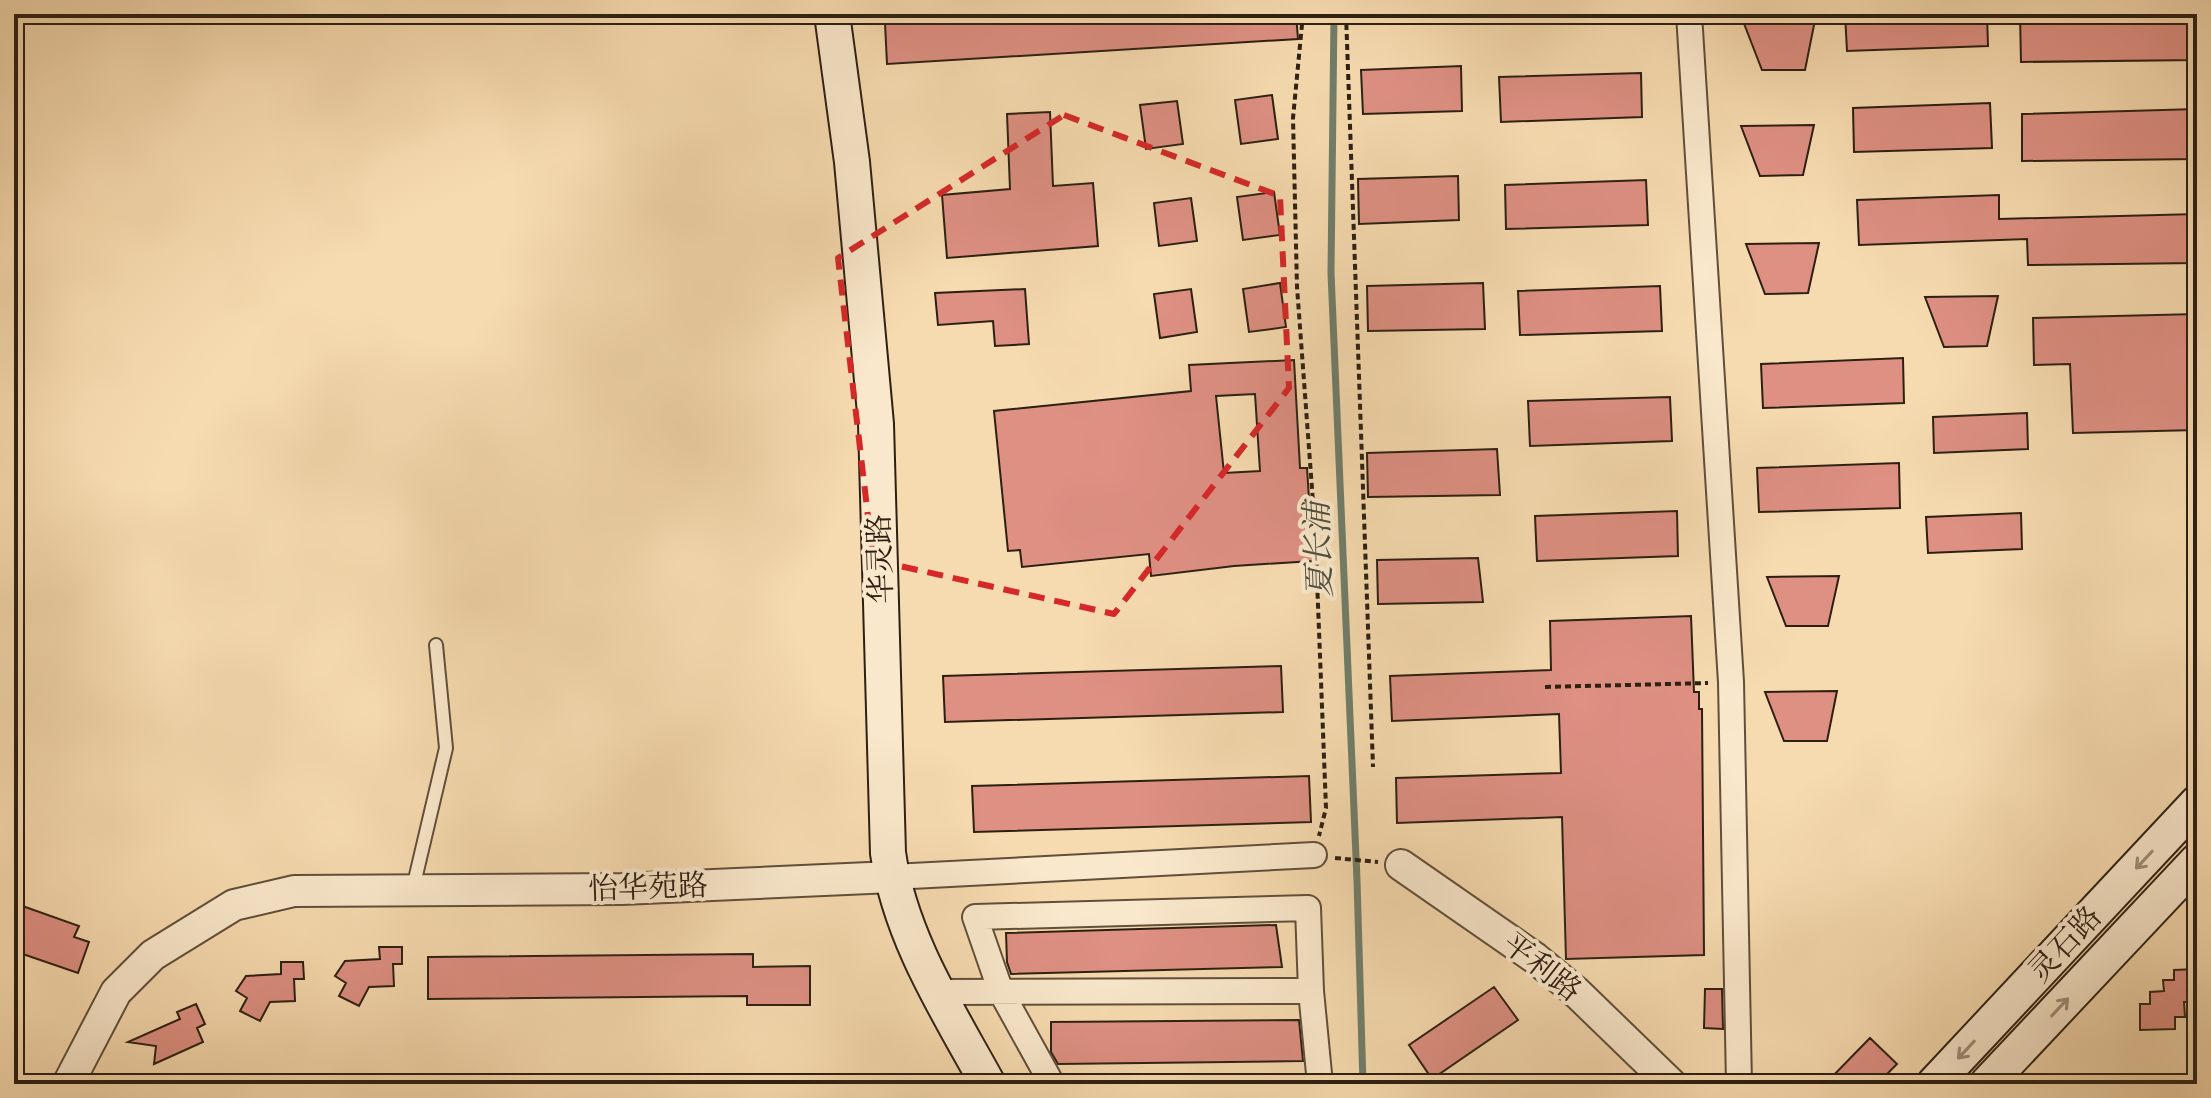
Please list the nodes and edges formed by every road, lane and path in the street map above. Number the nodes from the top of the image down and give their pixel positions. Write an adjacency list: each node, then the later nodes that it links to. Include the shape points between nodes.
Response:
1 (832, 14): 13 (main road, 华灵路, via 852,162 876,424)
2 (1303, 14): 10 (path, via 1293,118 1297,287 1315,529 1326,808)
3 (1346, 14): 8 (path)
4 (1689, 14): 6 (street)
5 (436, 645): 14 (lane, via 446,748)
6 (1731, 682): 7 (path); 23 (street)
7 (1545, 687)
8 (1373, 767)
9 (2197, 803): 24 (main road, 灵石路, one-way to 24)
10 (1314, 855): 12 (path); 13 (street, 怡华苑路)
11 (2197, 861): 25 (main road, 灵石路, one-way to 11)
12 (1401, 865): 22 (street, 平利路, via 1535,958)
13 (892, 877): 14 (street, 怡华苑路, via 622,889); 16 (main road, 华灵路)
14 (412, 891): 18 (street, 怡华苑路, via 294,891 234,905 153,955 116,992)
15 (1311, 991): 17 (street); 17 (street, via 1308,908 975,917); 21 (street)
16 (938, 992): 17 (street); 19 (main road, 华灵路)
17 (1001, 992): 20 (street)
18 (68, 1084)
19 (988, 1084)
20 (1052, 1084)
21 (1320, 1084)
22 (1671, 1084)
23 (1739, 1084)
24 (1934, 1084)
25 (1987, 1084)

